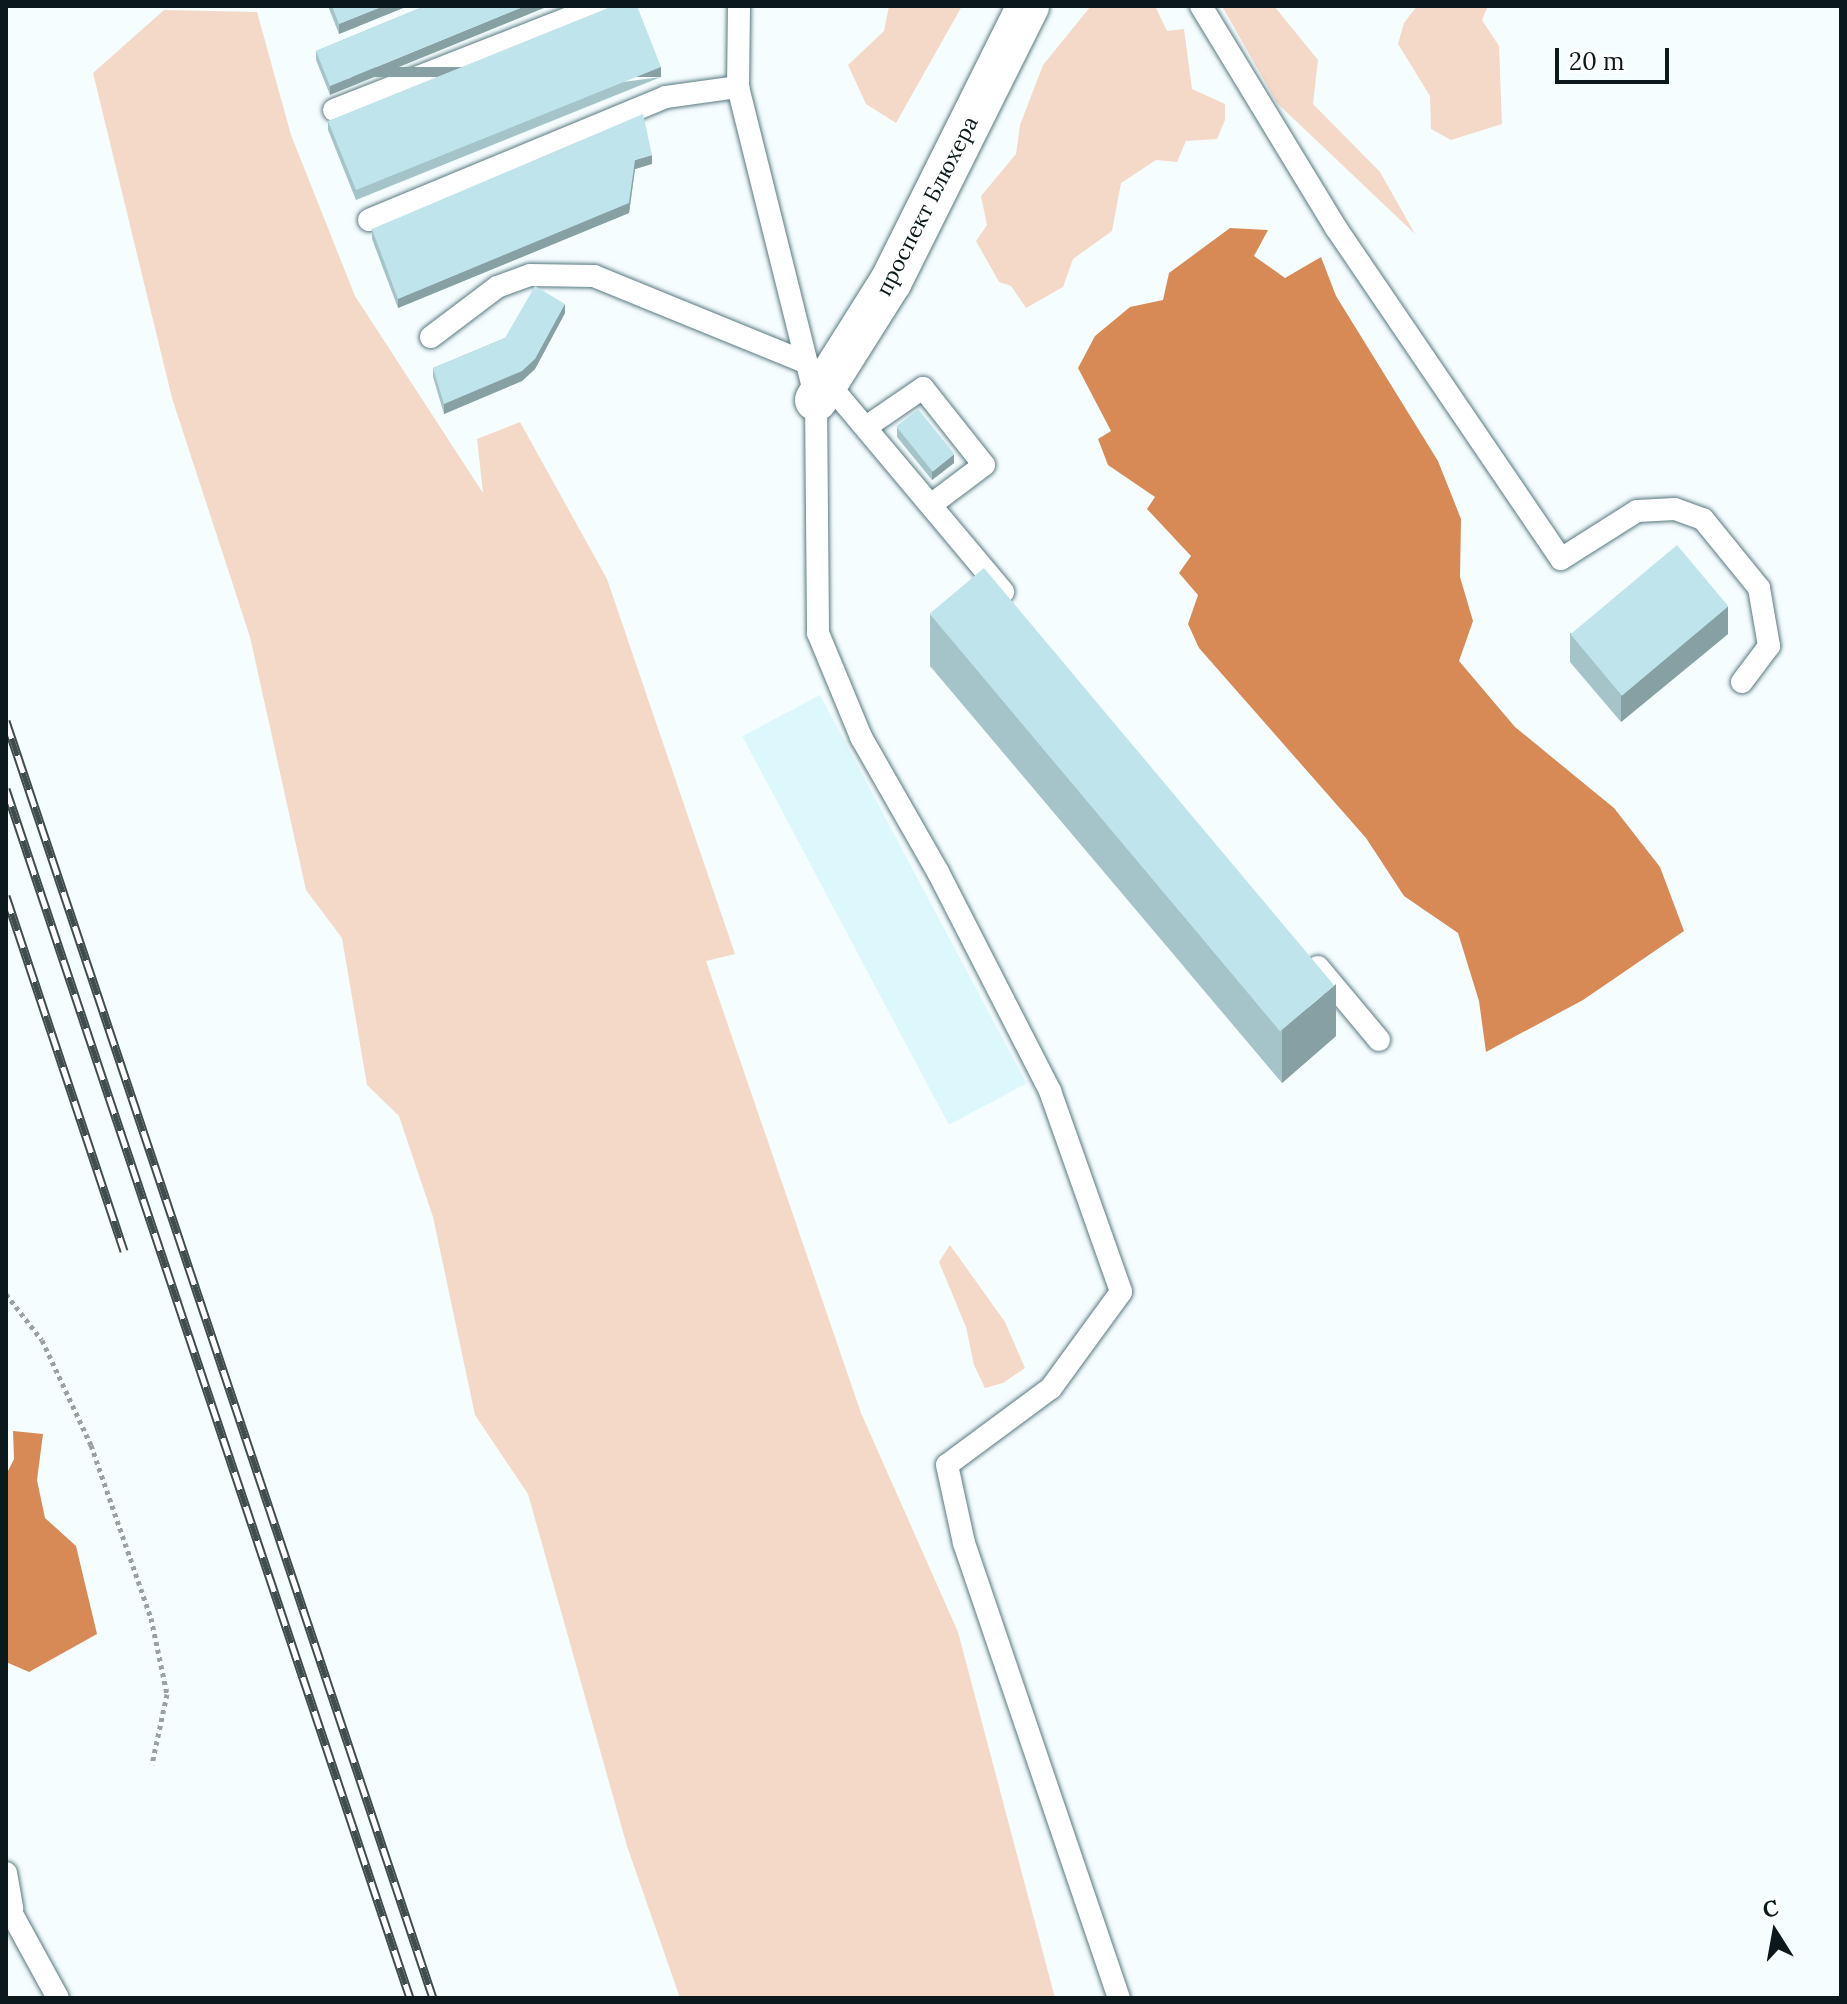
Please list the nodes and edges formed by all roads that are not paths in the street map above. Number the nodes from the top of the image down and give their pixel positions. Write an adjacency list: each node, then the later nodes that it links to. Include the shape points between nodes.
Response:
1 (600, 6): 6 (lane)
2 (739, 6): 5 (lane)
3 (1028, 6): 9 (street, проспект Блюхера, via 891,281)
4 (1201, 6): 13 (lane, via 1336,228 1561,559 1637,511 1675,509 1703,519 1759,588 1769,646)
5 (738, 87): 7 (lane, via 666,97); 9 (lane)
6 (334, 110)
7 (369, 220)
8 (431, 337): 9 (lane, via 497,287 530,275 594,276)
9 (816, 381): 10 (lane); 19 (lane, via 818,633 861,737 938,872 1050,1091 1121,1292 1051,1388 947,1465 964,1543)
10 (866, 427): 11 (lane); 11 (lane, via 923,388 984,465)
11 (932, 504): 12 (lane)
12 (1021, 614)
13 (1742, 682)
14 (1299, 945): 15 (lane)
15 (1379, 1040)
16 (6, 1873): 17 (lane)
17 (9, 1906): 18 (lane)
18 (58, 1998)
19 (1119, 1998)

